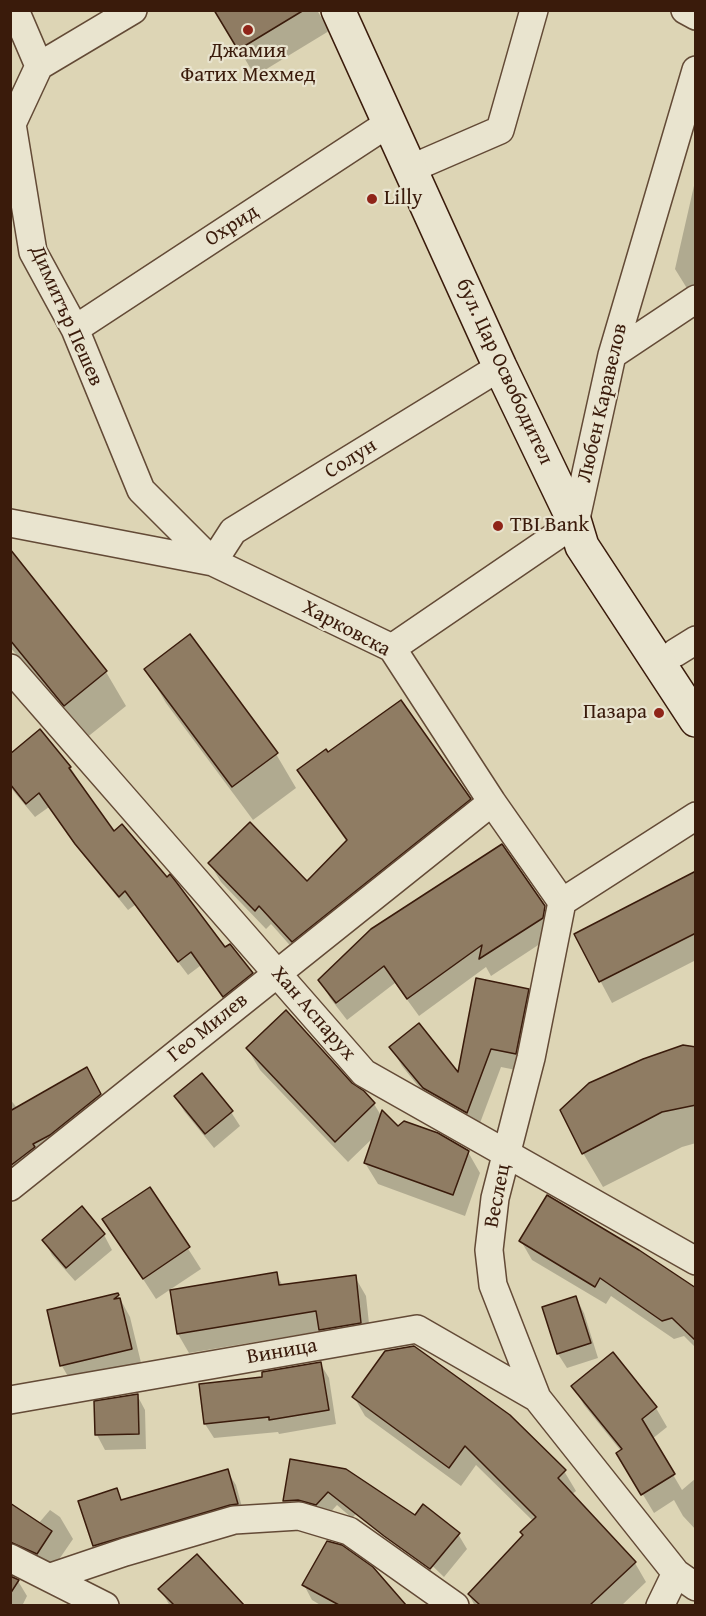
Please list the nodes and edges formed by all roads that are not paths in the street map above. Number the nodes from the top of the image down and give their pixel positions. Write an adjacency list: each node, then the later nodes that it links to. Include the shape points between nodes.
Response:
1 (15, 10): 7 (street)
2 (133, 10): 7 (street)
3 (338, 10): 9 (main road, бул. Цар Освободител)
4 (534, 10): 10 (street, via 500,130)
5 (685, 10): 6 (street)
6 (696, 16)
7 (39, 66): 12 (street, Димитър Пешев, via 12,124 33,252)
8 (696, 70): 13 (street, Любен Kаравелов)
9 (389, 123): 10 (main road, бул. Цар Освободител); 12 (street, Охрид)
10 (410, 169): 14 (main road, бул. Цар Освободител)
11 (696, 299): 13 (street)
12 (75, 329): 17 (street, Димитър Пешев, via 141,490)
13 (612, 355): 16 (street, Любен Kаравелов)
14 (500, 367): 16 (main road, бул. Цар Освободител); 17 (street, Солун, via 232,531)
15 (10, 523): 17 (street, Харковска)
16 (575, 523): 18 (main road, via 598,537); 19 (street); 22 (main road, бул. Цар Освободител, via 582,546)
17 (213, 562): 19 (street, Харковска)
18 (685, 646): 21 (main road)
19 (392, 648): 23 (street, Харковска)
20 (10, 668): 26 (street, Хан Аспарух)
21 (696, 684)
22 (696, 720)
23 (492, 802): 25 (street, Харковска); 26 (street, Гео Милев)
24 (696, 816): 25 (street)
25 (562, 902): 27 (street, Веслец, via 531,1058)
26 (277, 972): 27 (street, Хан Аспарух, via 364,1073); 28 (street, Гео Милев)
27 (506, 1153): 29 (street, Хан Аспарух); 30 (street, Веслец, via 495,1198 489,1250 493,1286)
28 (10, 1187)
29 (696, 1261)
30 (537, 1398): 31 (street, Виница, via 417,1329); 34 (street, Веслец)
31 (10, 1400)
32 (10, 1558): 33 (street)
33 (51, 1577): 35 (street); 36 (street, via 234,1520 299,1516 349,1531)
34 (686, 1580): 37 (street)
35 (105, 1605)
36 (455, 1605)
37 (660, 1605)

